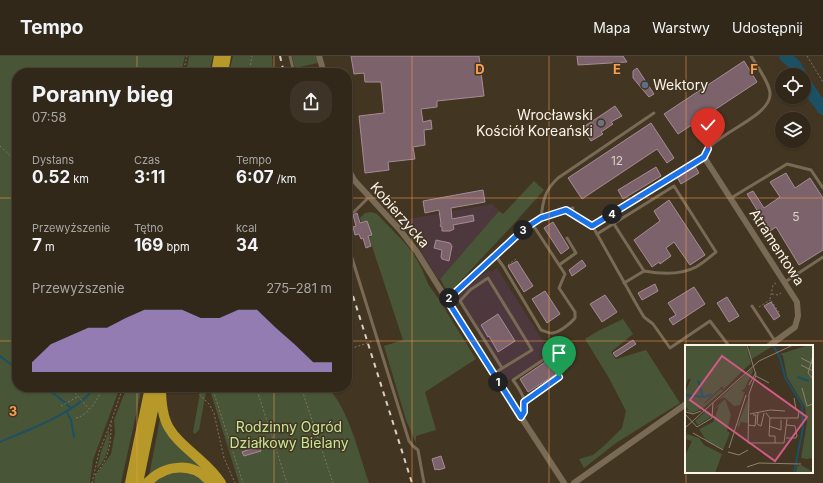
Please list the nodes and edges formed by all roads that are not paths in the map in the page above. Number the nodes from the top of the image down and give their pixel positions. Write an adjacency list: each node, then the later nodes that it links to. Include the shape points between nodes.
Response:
1 (219, 56): 6 (main road)
2 (226, 56): 7 (main road)
3 (290, 56): 8 (lane)
4 (320, 56): 9 (street)
5 (751, 56): 11 (lane, via 768,86 768,102 761,112 716,141)
6 (217, 68)
7 (224, 68)
8 (293, 68)
9 (323, 68)
10 (654, 113): 19 (lane, via 558,178 547,191)
11 (704, 157): 15 (street, Atramentowa); 22 (lane)
12 (352, 176): 14 (street, Kobierzycka)
13 (823, 188): 15 (lane, via 811,170 787,164)
14 (368, 197): 18 (lane); 32 (street, Kobierzycka, via 412,245)
15 (731, 198): 31 (street, Atramentowa)
16 (573, 208): 17 (lane)
17 (566, 210): 19 (lane); 22 (lane)
18 (352, 213)
19 (541, 218): 20 (street)
20 (532, 223): 25 (street); 28 (lane)
21 (614, 224): 23 (lane); 29 (lane); 29 (lane, via 674,186 716,252 697,267 683,272)
22 (592, 226): 23 (lane)
23 (597, 234): 30 (lane)
24 (567, 238): 28 (lane, via 576,253)
25 (495, 255): 28 (lane, via 541,330 548,333 554,333 575,318 575,312 559,288 565,274); 32 (street)
26 (823, 256): 31 (lane)
27 (352, 258): 51 (lane, via 409,441 418,450)
28 (559, 265)
29 (644, 271): 30 (lane)
30 (624, 283): 35 (lane, via 644,317 653,324 670,348 710,321)
31 (785, 283): 34 (street, Atramentowa, via 797,302 798,316 795,327)
32 (447, 300): 39 (street, Kobierzycka)
33 (752, 306): 34 (lane)
34 (775, 342): 36 (street, Atramentowa)
35 (728, 345)
36 (770, 345)
37 (561, 348): 44 (lane, via 513,380 524,396)
38 (502, 368): 38 (lane, via 532,350 488,278 470,290 460,301); 39 (lane)
39 (493, 374): 46 (street, Kobierzycka)
40 (559, 377): 44 (lane)
41 (149, 392): 47 (main road)
42 (158, 392): 47 (main road)
43 (160, 392): 50 (main road, via 162,413 170,432 212,471)
44 (524, 402): 46 (lane)
45 (685, 405): 53 (street)
46 (521, 417): 52 (street, Kobierzycka)
47 (132, 483)
48 (147, 483): 49 (main road, via 162,471 182,467 201,473)
49 (211, 483)
50 (220, 483)
51 (424, 483)
52 (564, 483)
53 (574, 483)

